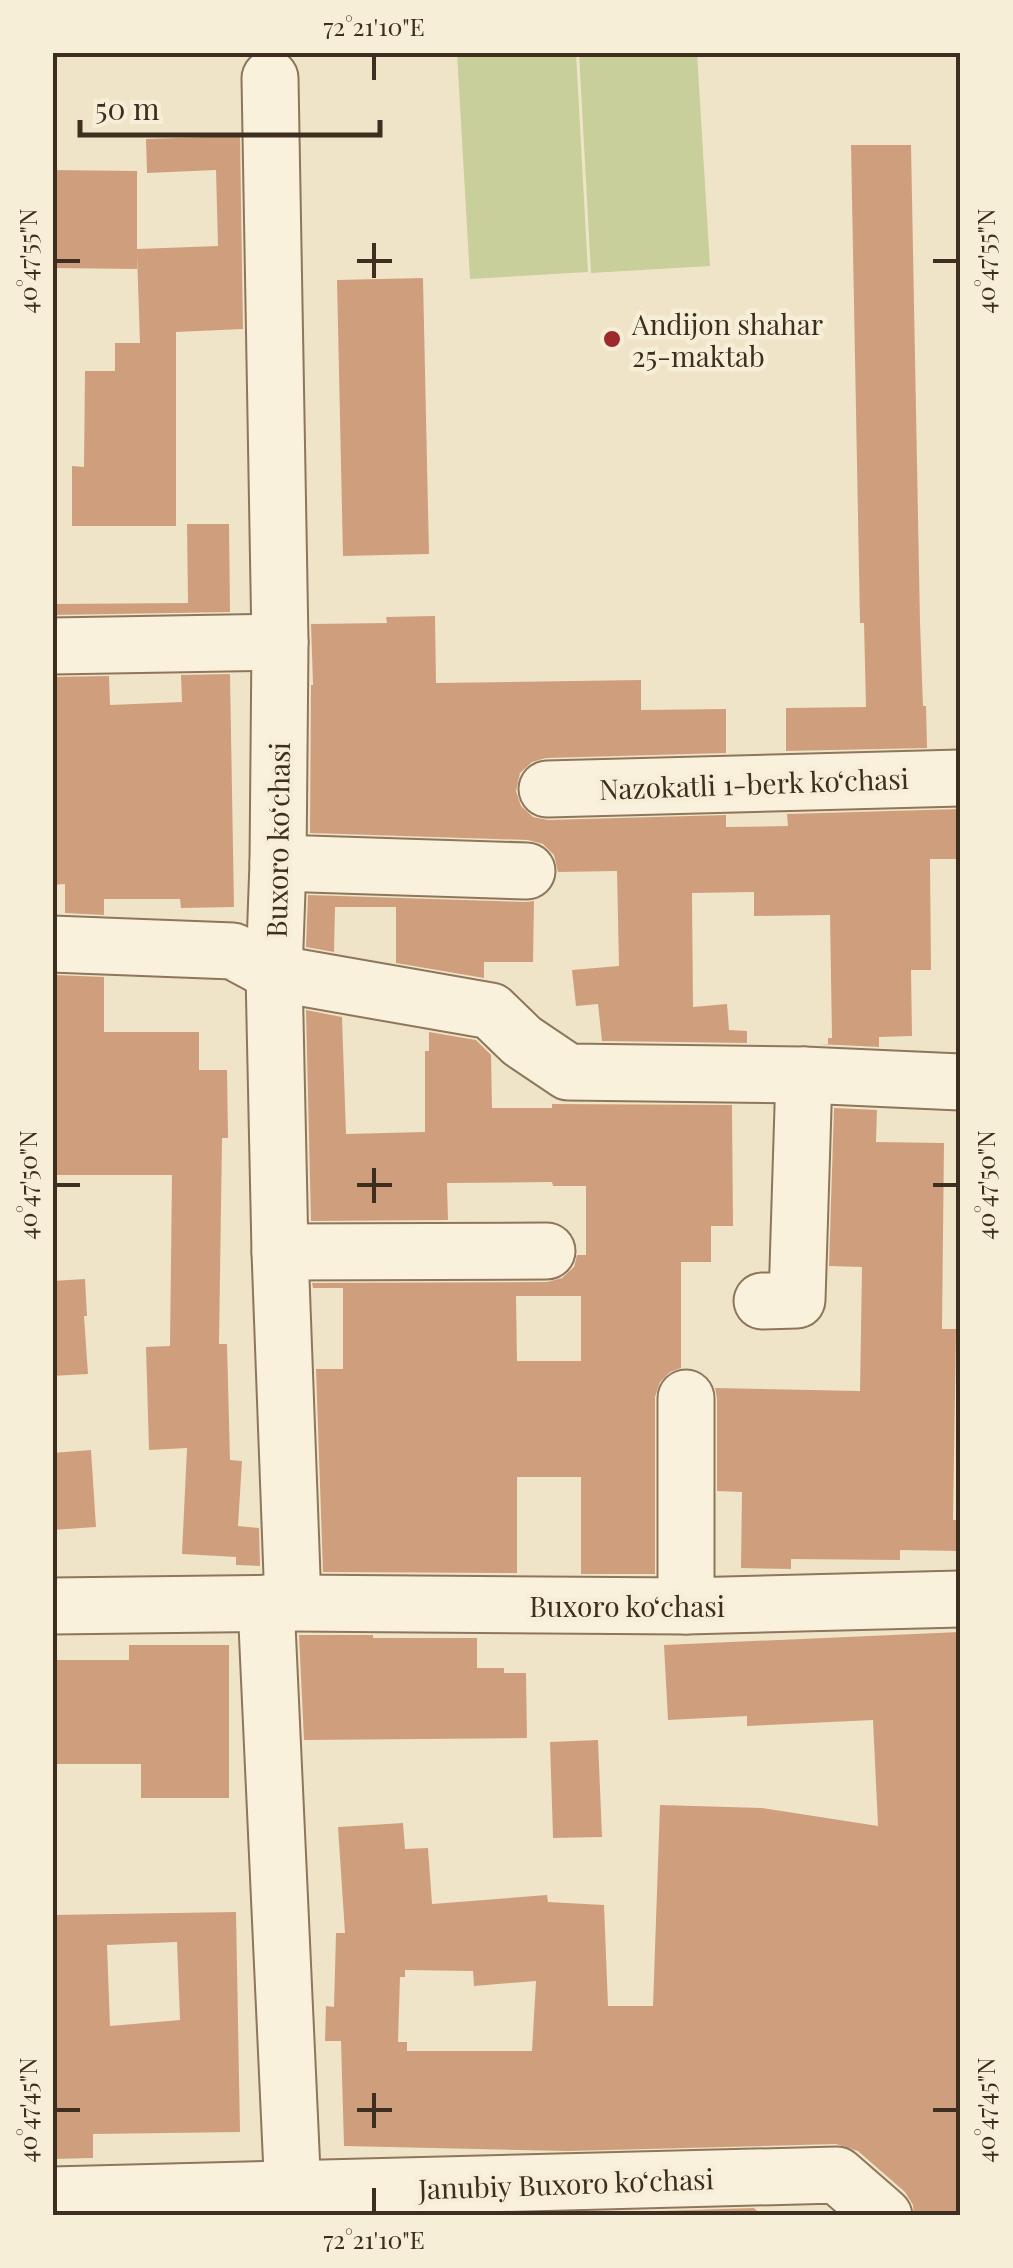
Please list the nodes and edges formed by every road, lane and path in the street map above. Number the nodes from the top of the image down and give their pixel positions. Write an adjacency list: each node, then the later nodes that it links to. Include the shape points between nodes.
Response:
1 (270, 78): 2 (street, Buxoro koʻchasi)
2 (280, 642): 3 (street); 6 (street, Buxoro koʻchasi)
3 (52, 646)
4 (960, 778): 5 (street, Nazokatli 1-berk koʻchasi)
5 (547, 789)
6 (278, 863): 7 (street); 9 (street, Buxoro koʻchasi)
7 (527, 871)
8 (52, 944): 9 (street, via 234,950)
9 (274, 973): 10 (street, via 491,1011 568,1072); 13 (street, Buxoro koʻchasi)
10 (804, 1075): 11 (street); 14 (street, via 797,1300)
11 (960, 1082)
12 (547, 1251): 13 (street)
13 (280, 1252): 17 (street, Buxoro koʻchasi)
14 (762, 1301)
15 (686, 1398): 19 (street)
16 (960, 1600): 19 (street, Buxoro koʻchasi)
17 (280, 1603): 18 (street, Buxoro koʻchasi); 19 (street, Buxoro koʻchasi); 21 (street)
18 (52, 1606)
19 (686, 1606)
20 (52, 2195): 21 (street, Janubiy Buxoro koʻchasi)
21 (294, 2203): 22 (street, Janubiy Buxoro koʻchasi, via 837,2175)
22 (884, 2216)

